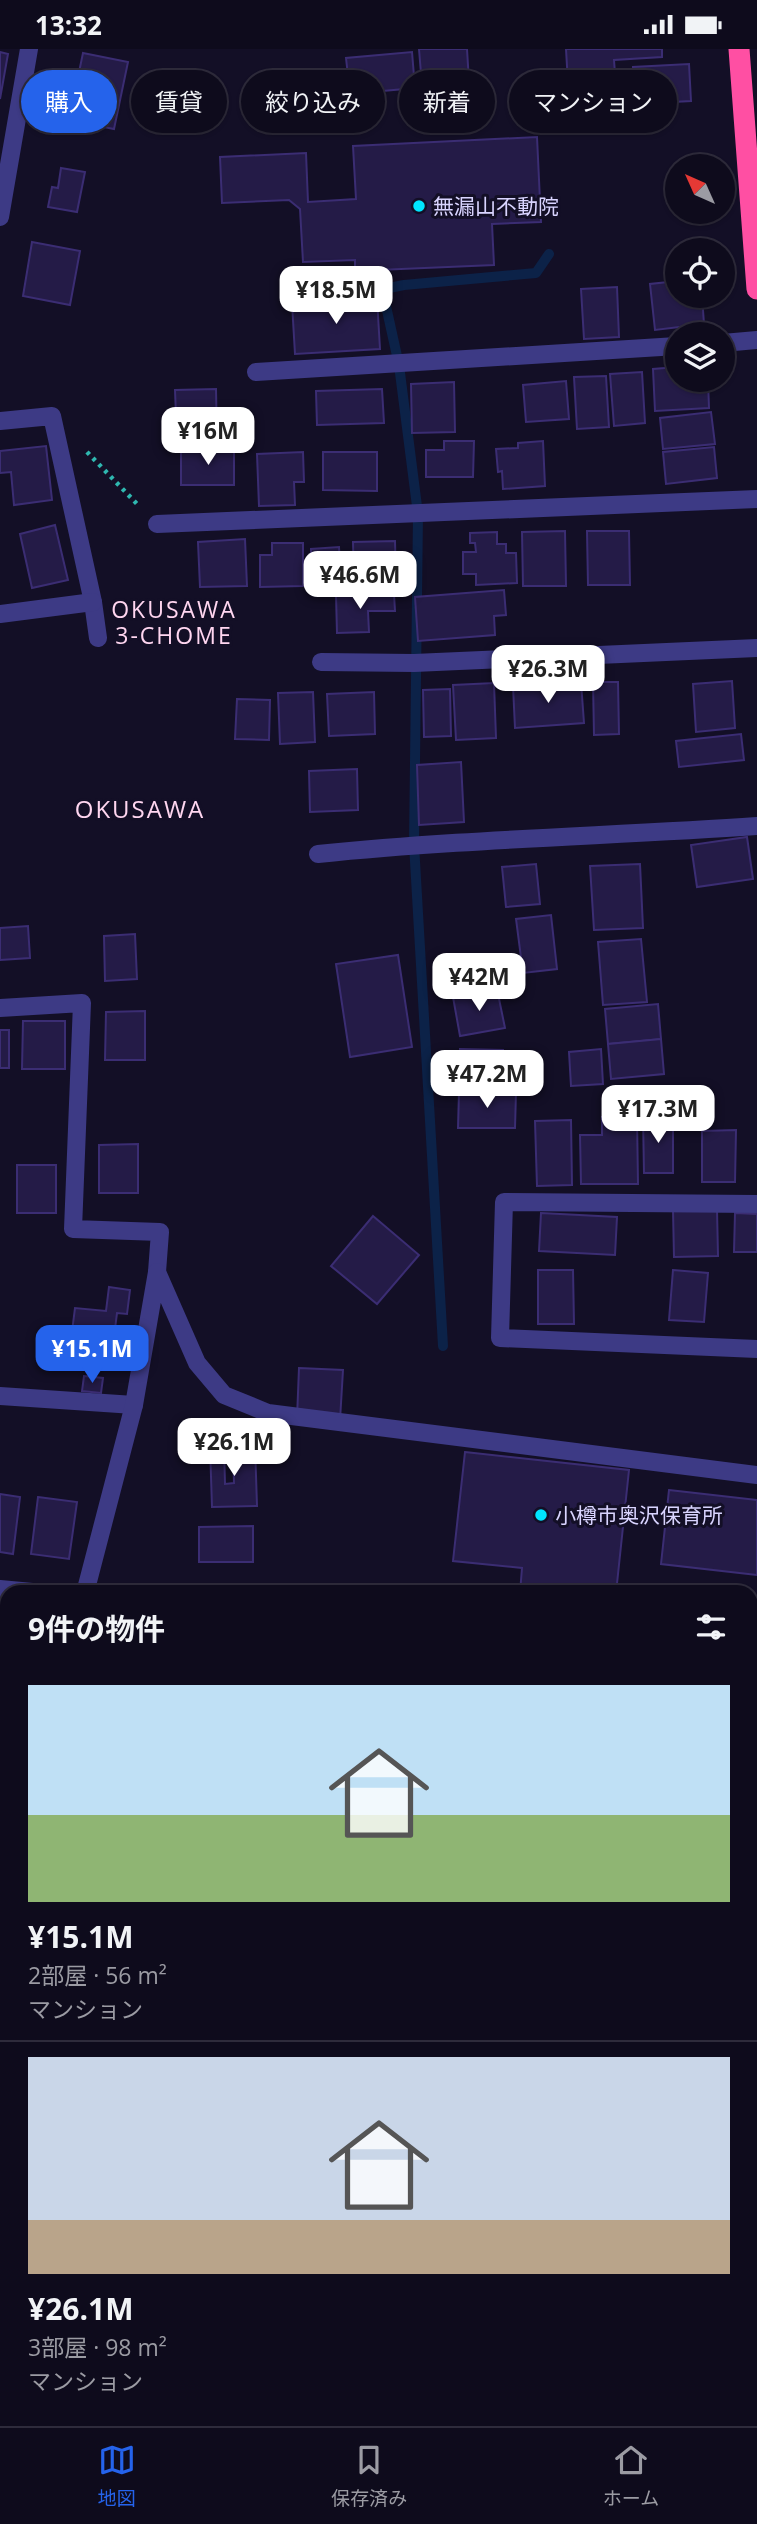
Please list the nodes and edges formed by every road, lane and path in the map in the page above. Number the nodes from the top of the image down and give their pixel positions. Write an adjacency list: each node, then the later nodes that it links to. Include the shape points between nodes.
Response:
1 (29, 49): 3 (street)
2 (739, 49): 4 (highway)
3 (1, 210)
4 (757, 289)
5 (757, 340): 6 (street)
6 (735, 342)
7 (665, 347): 8 (street)
8 (256, 372)
9 (52, 416): 10 (street); 12 (path); 13 (street)
10 (0, 421)
11 (757, 499): 12 (street)
12 (157, 524)
13 (93, 602): 14 (street); 15 (street)
14 (0, 614)
15 (98, 638)
16 (757, 648): 17 (street, via 414,663)
17 (321, 662)
18 (757, 826): 19 (street, via 577,839 414,844)
19 (318, 854)
20 (0, 1008): 22 (street, via 82,1003 73,1229 160,1232)
21 (757, 1203): 23 (street, via 504,1202 500,1338)
22 (157, 1272): 25 (street); 26 (street, via 197,1363 225,1395 268,1413)
23 (757, 1349)
24 (0, 1397): 25 (street)
25 (134, 1405): 27 (street)
26 (757, 1475)
27 (87, 1585)

